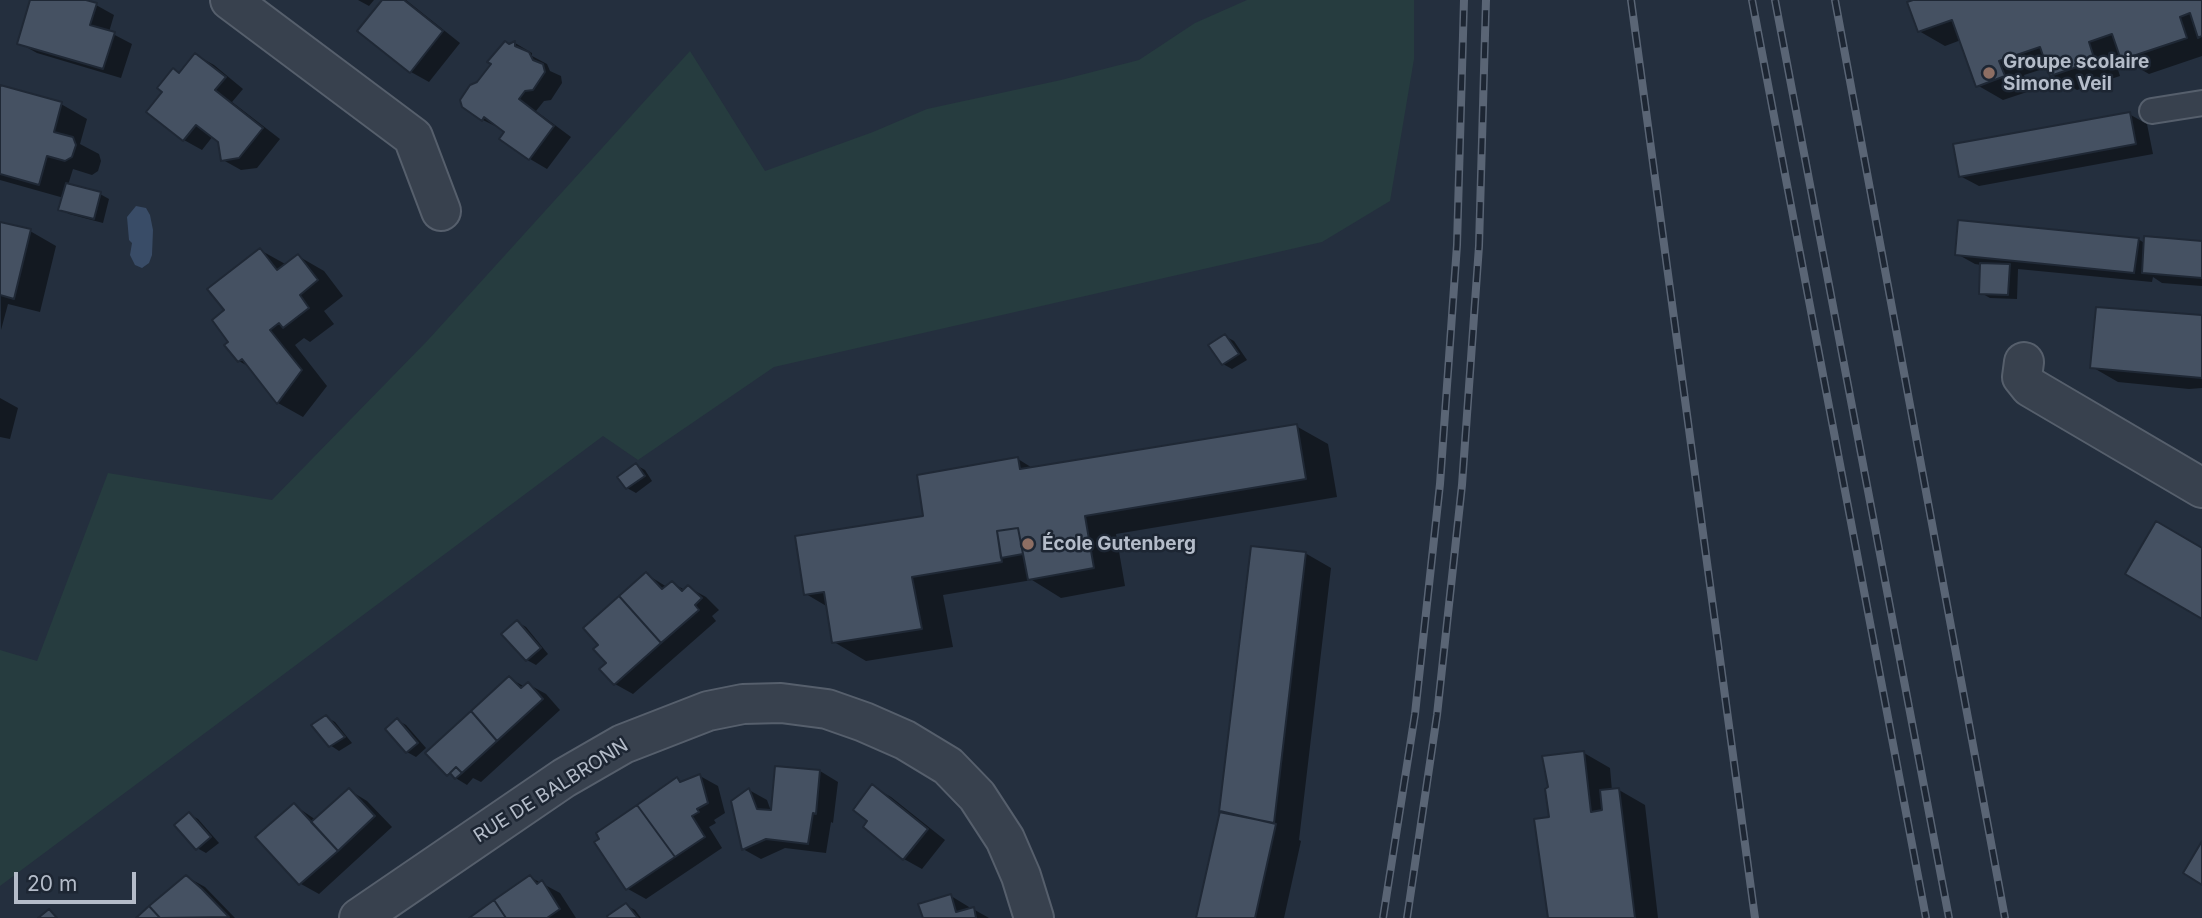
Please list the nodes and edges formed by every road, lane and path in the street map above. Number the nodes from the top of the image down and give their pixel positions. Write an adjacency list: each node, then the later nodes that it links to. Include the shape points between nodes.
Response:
1 (230, 0): 4 (street, via 413,137)
2 (2202, 103): 3 (lane)
3 (2152, 111)
4 (441, 211)
5 (2024, 362): 6 (street, via 2022,377 2030,387)
6 (2202, 488)
7 (359, 918): 8 (street, RUE DE BALBRONN, via 564,778 623,744 708,711 781,703 827,709 864,722 948,766 977,796 1005,839)
8 (1034, 918)

